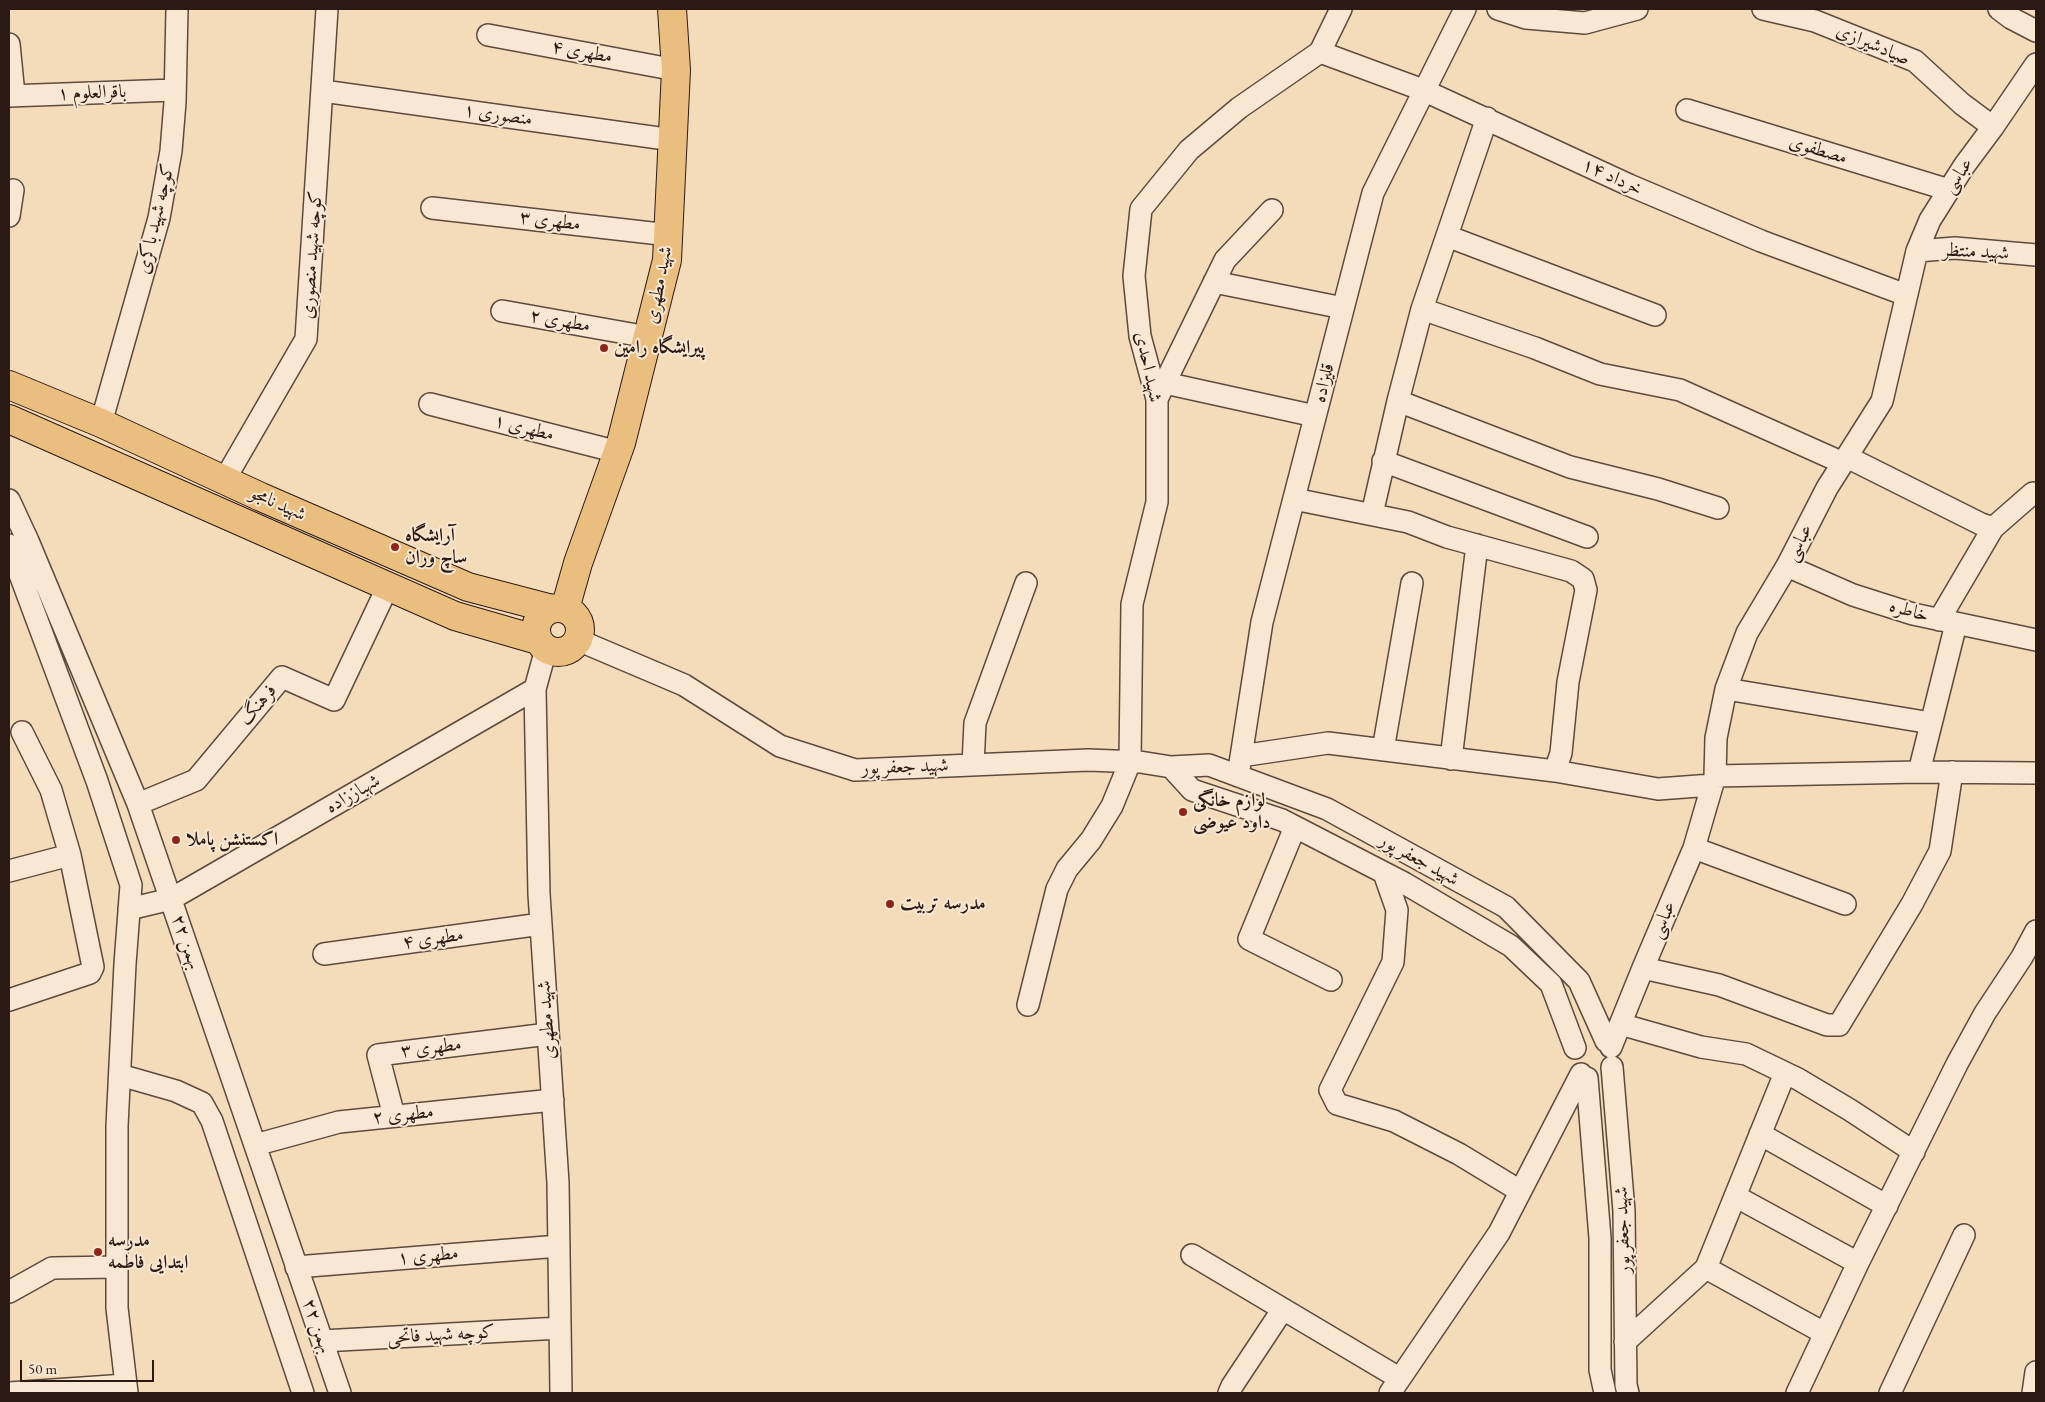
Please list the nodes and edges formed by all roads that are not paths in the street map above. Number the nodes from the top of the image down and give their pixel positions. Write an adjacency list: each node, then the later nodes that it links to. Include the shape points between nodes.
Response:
1 (177, 9): 16 (street, کوچه شهید باکری)
2 (327, 9): 18 (street, کوچه شهید منصوری)
3 (672, 9): 15 (main road, شهید مطهری)
4 (1341, 9): 13 (street)
5 (1465, 9): 17 (street, قلیزاده)
6 (1498, 9): 7 (street, via 1526,18 1585,24)
7 (1637, 9)
8 (1762, 9): 22 (street, صیادشیرازی, via 1816,21 1915,61)
9 (1999, 9): 10 (street)
10 (2036, 31)
11 (488, 35): 15 (street, مطهری ۴)
12 (9, 44): 19 (street)
13 (1320, 52): 17 (street, ۱۴ خرداد); 41 (street, شهید احدی, via 1239,108 1189,150 1141,209 1134,276 1140,336)
14 (2036, 64): 22 (street, عباسی)
15 (676, 70): 23 (main road, شهید مطهری)
16 (174, 90): 19 (street, باقرالعلوم ۱); 46 (street, کوچه شهید باکری, via 171,151 159,218)
17 (1423, 90): 21 (street, ۱۴ خرداد); 35 (street, قلیزاده, via 1373,193)
18 (323, 91): 23 (street, منصوری ۱); 50 (street, کوچه شهید منصوری, via 306,339)
19 (12, 95)
20 (1687, 110): 25 (street, مصطفوی)
21 (1486, 118): 30 (street); 34 (street, ۱۴ خرداد, via 1629,186 1744,234)
22 (1993, 127): 25 (street, عباسی)
23 (673, 140): 29 (main road, شهید مطهری)
24 (13, 190): 28 (street)
25 (1949, 190): 31 (street, عباسی, via 1930,220)
26 (432, 208): 29 (street, مطهری ۳)
27 (1272, 210): 33 (street, via 1225,260)
28 (9, 216)
29 (668, 235): 39 (main road, شهید مطهری, via 667,260)
30 (1447, 236): 36 (street); 38 (street)
31 (1917, 251): 32 (street, شهید منتظر, via 1955,248); 34 (street, عباسی)
32 (2036, 255)
33 (1214, 282): 35 (street); 41 (street)
34 (1906, 295): 48 (street, عباسی, via 1882,401)
35 (1343, 308): 44 (street, قلیزاده)
36 (1422, 310): 42 (street); 48 (street, via 1600,374 1680,390)
37 (502, 311): 39 (street, مطهری ۲)
38 (1655, 314)
39 (648, 336): 47 (main road, شهید مطهری)
40 (9, 385): 46 (main road, شهید نامجو)
41 (1161, 391): 44 (street); 75 (street, شهید احدی, via 1157,502 1132,604)
42 (1398, 402): 49 (street); 54 (street, via 1570,468 1658,489)
43 (430, 404): 47 (street, مطهری ۱)
44 (1315, 416): 52 (street, قلیزاده)
45 (9, 419): 63 (main road, شهید نامجو)
46 (101, 423): 50 (main road, شهید نامجو)
47 (618, 452): 64 (main road, شهید مطهری)
48 (1845, 460): 56 (street); 60 (street, عباسی)
49 (1383, 461): 55 (street); 57 (street)
50 (226, 479): 64 (main road, شهید نامجو, via 468,587)
51 (2036, 494): 56 (street, via 2033,493)
52 (1294, 499): 55 (street); 77 (street, قلیزاده, via 1262,622)
53 (9, 500): 84 (street, ۲۲ بهمن)
54 (1718, 508)
55 (1372, 514): 58 (street, via 1408,522)
56 (1993, 528): 65 (street)
57 (1587, 538)
58 (1477, 545): 74 (street); 79 (street, via 1570,571 1583,579 1586,590 1568,682)
59 (9, 547): 92 (street, via 131,885)
60 (1787, 566): 65 (street, خاطره, via 1853,595); 70 (street, عباسی, via 1747,633)
61 (1026, 582): 76 (street, via 975,723)
62 (1412, 583): 73 (street)
63 (388, 586): 68 (main road, شهید نامجو, via 455,616); 84 (street, فرهنگ, via 334,700 282,677 196,780)
64 (559, 609): 66 (main road, via 575,616 580,628); 68 (main road, via 542,616 536,627)
65 (1947, 622): 67 (street, خاطره); 71 (street)
66 (578, 640): 68 (main road, via 570,649 558,653); 76 (street, شهید جعفر پور, via 684,685 780,746 855,770)
67 (2036, 640)
68 (542, 644): 69 (street, شهید مطهری)
69 (535, 689): 90 (street, شهباززاده); 93 (street, شهید مطهری)
70 (1726, 690): 71 (street); 83 (street, عباسی, via 1716,738)
71 (1931, 723): 80 (street)
72 (22, 732): 87 (street, via 51,790)
73 (1383, 750): 74 (street); 77 (street, via 1328,743)
74 (1450, 759): 79 (street)
75 (1130, 762): 76 (street, شهید جعفر پور, via 1088,760); 78 (street, شهید جعفر پور); 99 (street, via 1112,806 1066,869 1056,889)
76 (973, 765)
77 (1240, 766): 78 (street, شهید جعفر پور); 103 (street, شهید جعفر پور, via 1327,809 1506,907 1579,981)
78 (1171, 767): 85 (street, شهید جعفر پور, via 1192,790)
79 (1556, 772): 83 (street, via 1658,789 1694,788)
80 (1919, 772): 81 (street); 83 (street)
81 (1952, 772): 82 (street); 96 (street, via 1940,851 1839,1025 1826,1025 1719,985)
82 (2036, 773)
83 (1714, 781): 86 (street, عباسی)
84 (138, 804): 90 (street, ۲۲ بهمن)
85 (1295, 827): 89 (street, شهید جعفر پور); 97 (street, via 1249,939)
86 (1694, 848): 91 (street); 96 (street, عباسی)
87 (70, 855): 88 (street); 98 (street, via 93,967 83,976)
88 (11, 864)
89 (1384, 873): 102 (street, شهید جعفر پور, via 1511,946 1551,984); 112 (street, via 1397,910 1393,962 1330,1090 1337,1104 1394,1121 1459,1154)
90 (171, 899): 92 (street, شهباززاده); 110 (street, ۲۲ بهمن)
91 (1845, 904)
92 (129, 909): 105 (street)
93 (541, 924): 95 (street, مطهری ۴); 101 (street, شهید مطهری)
94 (2036, 931): 111 (street, via 1985,1013)
95 (324, 954)
96 (1643, 968): 100 (street, عباسی)
97 (1331, 980)
98 (9, 1000)
99 (1028, 1005)
100 (1620, 1024): 103 (street, عباسی); 104 (street, via 1701,1047 1746,1054)
101 (548, 1034): 107 (street, شهید مطهری); 108 (street, مطهری ۳, via 378,1055)
102 (1576, 1048): 103 (street, via 1581,1041 1593,1037); 106 (street, via 1574,1064)
103 (1610, 1052): 106 (street, via 1602,1077); 127 (street, شهید جعفر پور, via 1624,1211)
104 (1785, 1073): 109 (street); 111 (street)
105 (120, 1075): 119 (street); 132 (street, ۲۲ بهمن, via 176,1091 202,1103 212,1121)
106 (1584, 1076): 112 (street); 136 (street, شهید جعفر پور, via 1600,1238 1600,1370)
107 (552, 1100): 108 (street, مطهری ۲); 116 (street, شهید مطهری)
108 (394, 1116): 110 (street, مطهری ۲, via 339,1122)
109 (1760, 1134): 113 (street); 114 (street)
110 (255, 1145): 120 (street, ۲۲ بهمن)
111 (1914, 1152): 114 (street)
112 (1520, 1191): 129 (street, via 1499,1234)
113 (1735, 1196): 118 (street); 121 (street)
114 (1887, 1206): 118 (street)
115 (1964, 1235): 139 (street)
116 (559, 1246): 120 (street, مطهری ۱); 124 (street, شهید مطهری)
117 (1192, 1255): 123 (street)
118 (1858, 1262): 125 (street)
119 (117, 1267): 122 (street, via 52,1268); 130 (street, via 117,1308)
120 (296, 1267): 126 (street, ۲۲ بهمن)
121 (1706, 1268): 125 (street); 127 (street)
122 (9, 1292)
123 (1283, 1309): 129 (street); 135 (street)
124 (560, 1328): 126 (street, کوچه شهید فاتحی); 134 (street, شهید مطهری)
125 (1824, 1333): 138 (street)
126 (322, 1341): 133 (street, ۲۲ بهمن)
127 (1625, 1342): 137 (street, شهید جعفر پور)
128 (2036, 1372): 140 (street)
129 (1395, 1386)
130 (127, 1389): 131 (street)
131 (9, 1393)
132 (303, 1393)
133 (340, 1393)
134 (561, 1393)
135 (1229, 1393)
136 (1605, 1393)
137 (1628, 1393)
138 (1796, 1393)
139 (1890, 1393)
140 (2032, 1393)

